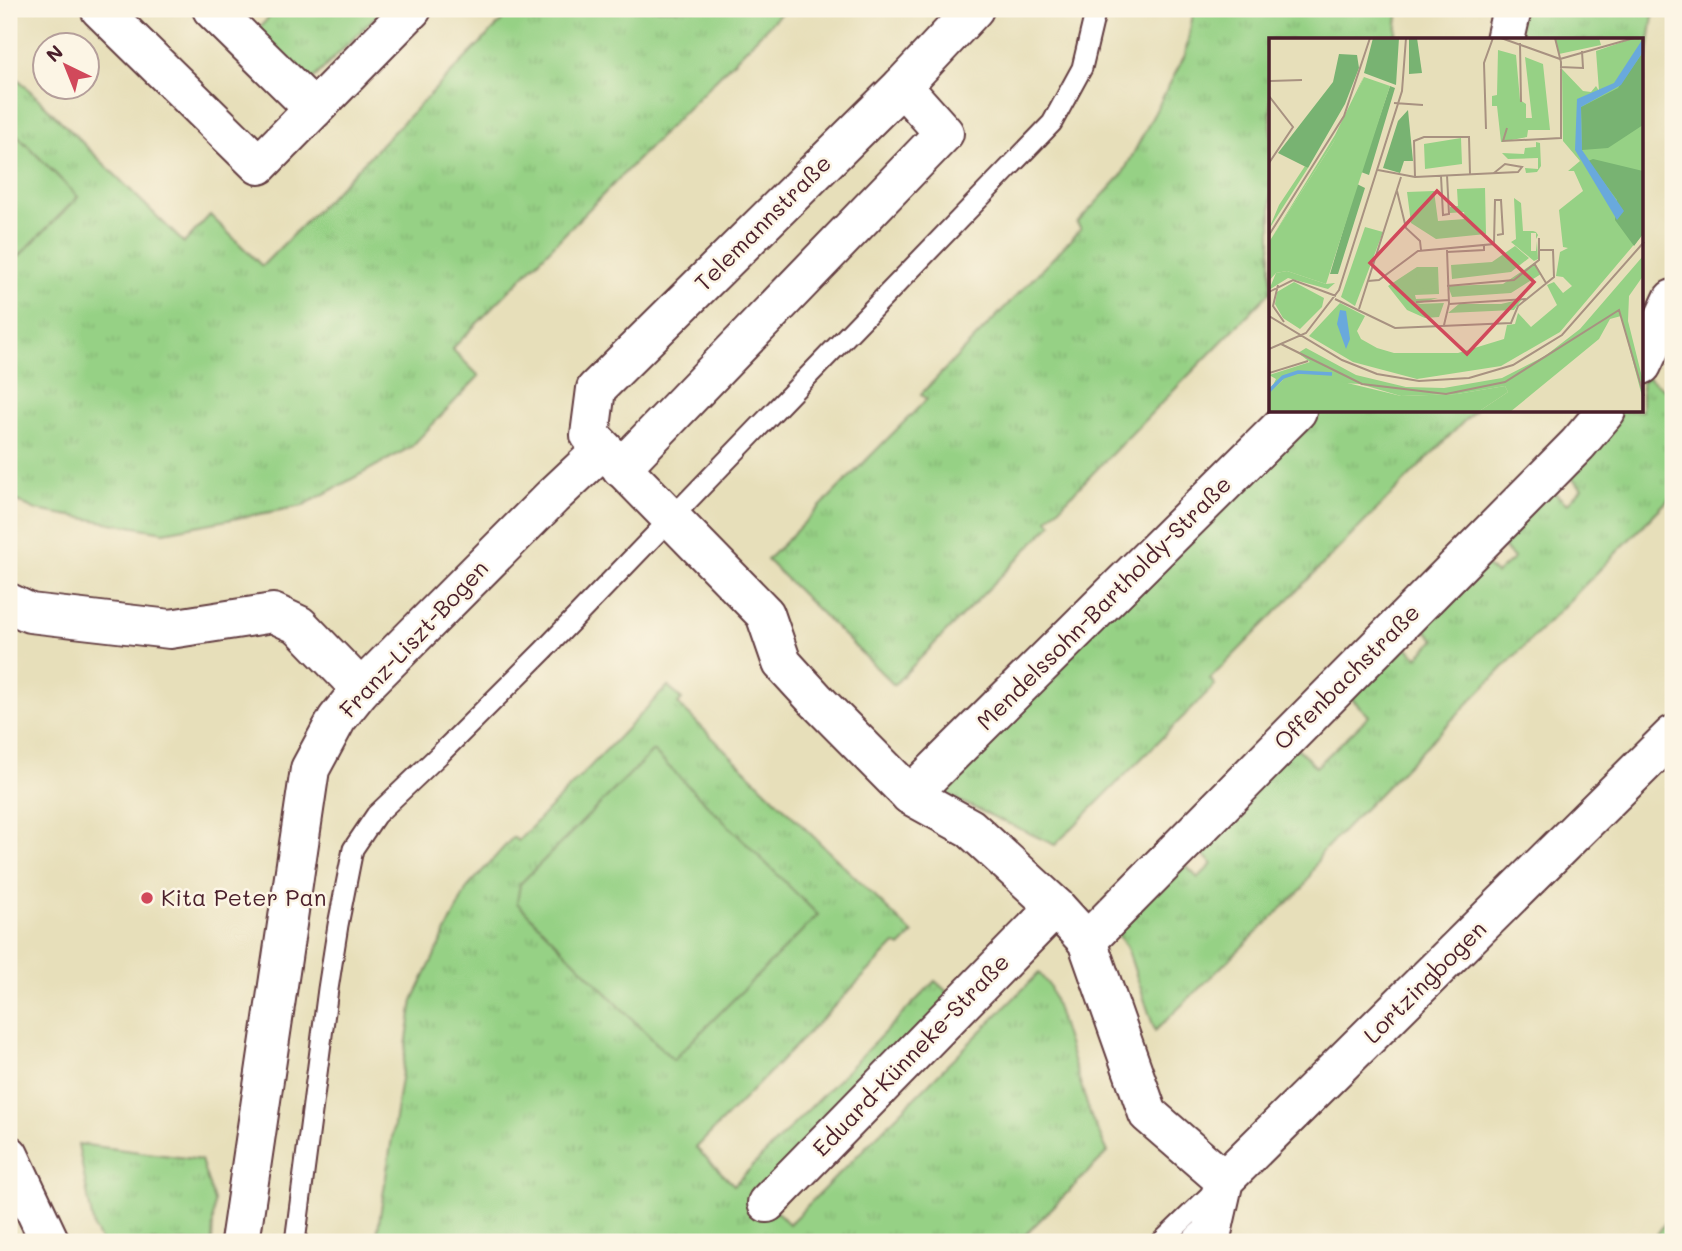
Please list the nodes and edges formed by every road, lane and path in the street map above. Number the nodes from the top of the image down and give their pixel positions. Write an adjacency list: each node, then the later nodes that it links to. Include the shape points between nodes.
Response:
1 (100, 9): 9 (street, via 259,165)
2 (212, 9): 9 (street)
3 (412, 9): 9 (street)
4 (974, 9): 8 (street, Telemannstraße)
5 (1096, 9): 15 (lane, via 1082,68 1052,123)
6 (1512, 9): 7 (street)
7 (1505, 38)
8 (902, 86): 14 (street, Telemannstraße, via 596,389 590,435); 14 (street, Franz-Liszt-Bogen, via 944,133)
9 (314, 109)
10 (1673, 299): 11 (street)
11 (1644, 361)
12 (1295, 413): 19 (street, Mendelssohn-Bartholdy-Straße)
13 (1604, 413): 21 (street, Offenbachstraße)
14 (612, 459): 15 (street); 17 (street, Franz-Liszt-Bogen, via 522,526)
15 (671, 518): 19 (street, via 765,614 782,663); 27 (lane, via 534,661 376,814 354,849 328,989)
16 (9, 603): 17 (street, via 30,613 170,629 273,613 299,625)
17 (361, 689): 26 (street, Franz-Liszt-Bogen, via 337,719 310,769)
18 (1673, 735): 23 (street, Lortzingbogen)
19 (910, 795): 20 (street, via 970,828)
20 (1056, 907): 21 (street); 24 (street, Eduard-Künneke-Straße)
21 (1087, 941): 23 (street, via 1148,1114)
22 (9, 1155): 25 (street)
23 (1224, 1180): 28 (lane); 29 (street, via 1212,1233)
24 (766, 1203)
25 (50, 1242)
26 (240, 1242)
27 (295, 1242)
28 (1161, 1242)
29 (1202, 1242)

